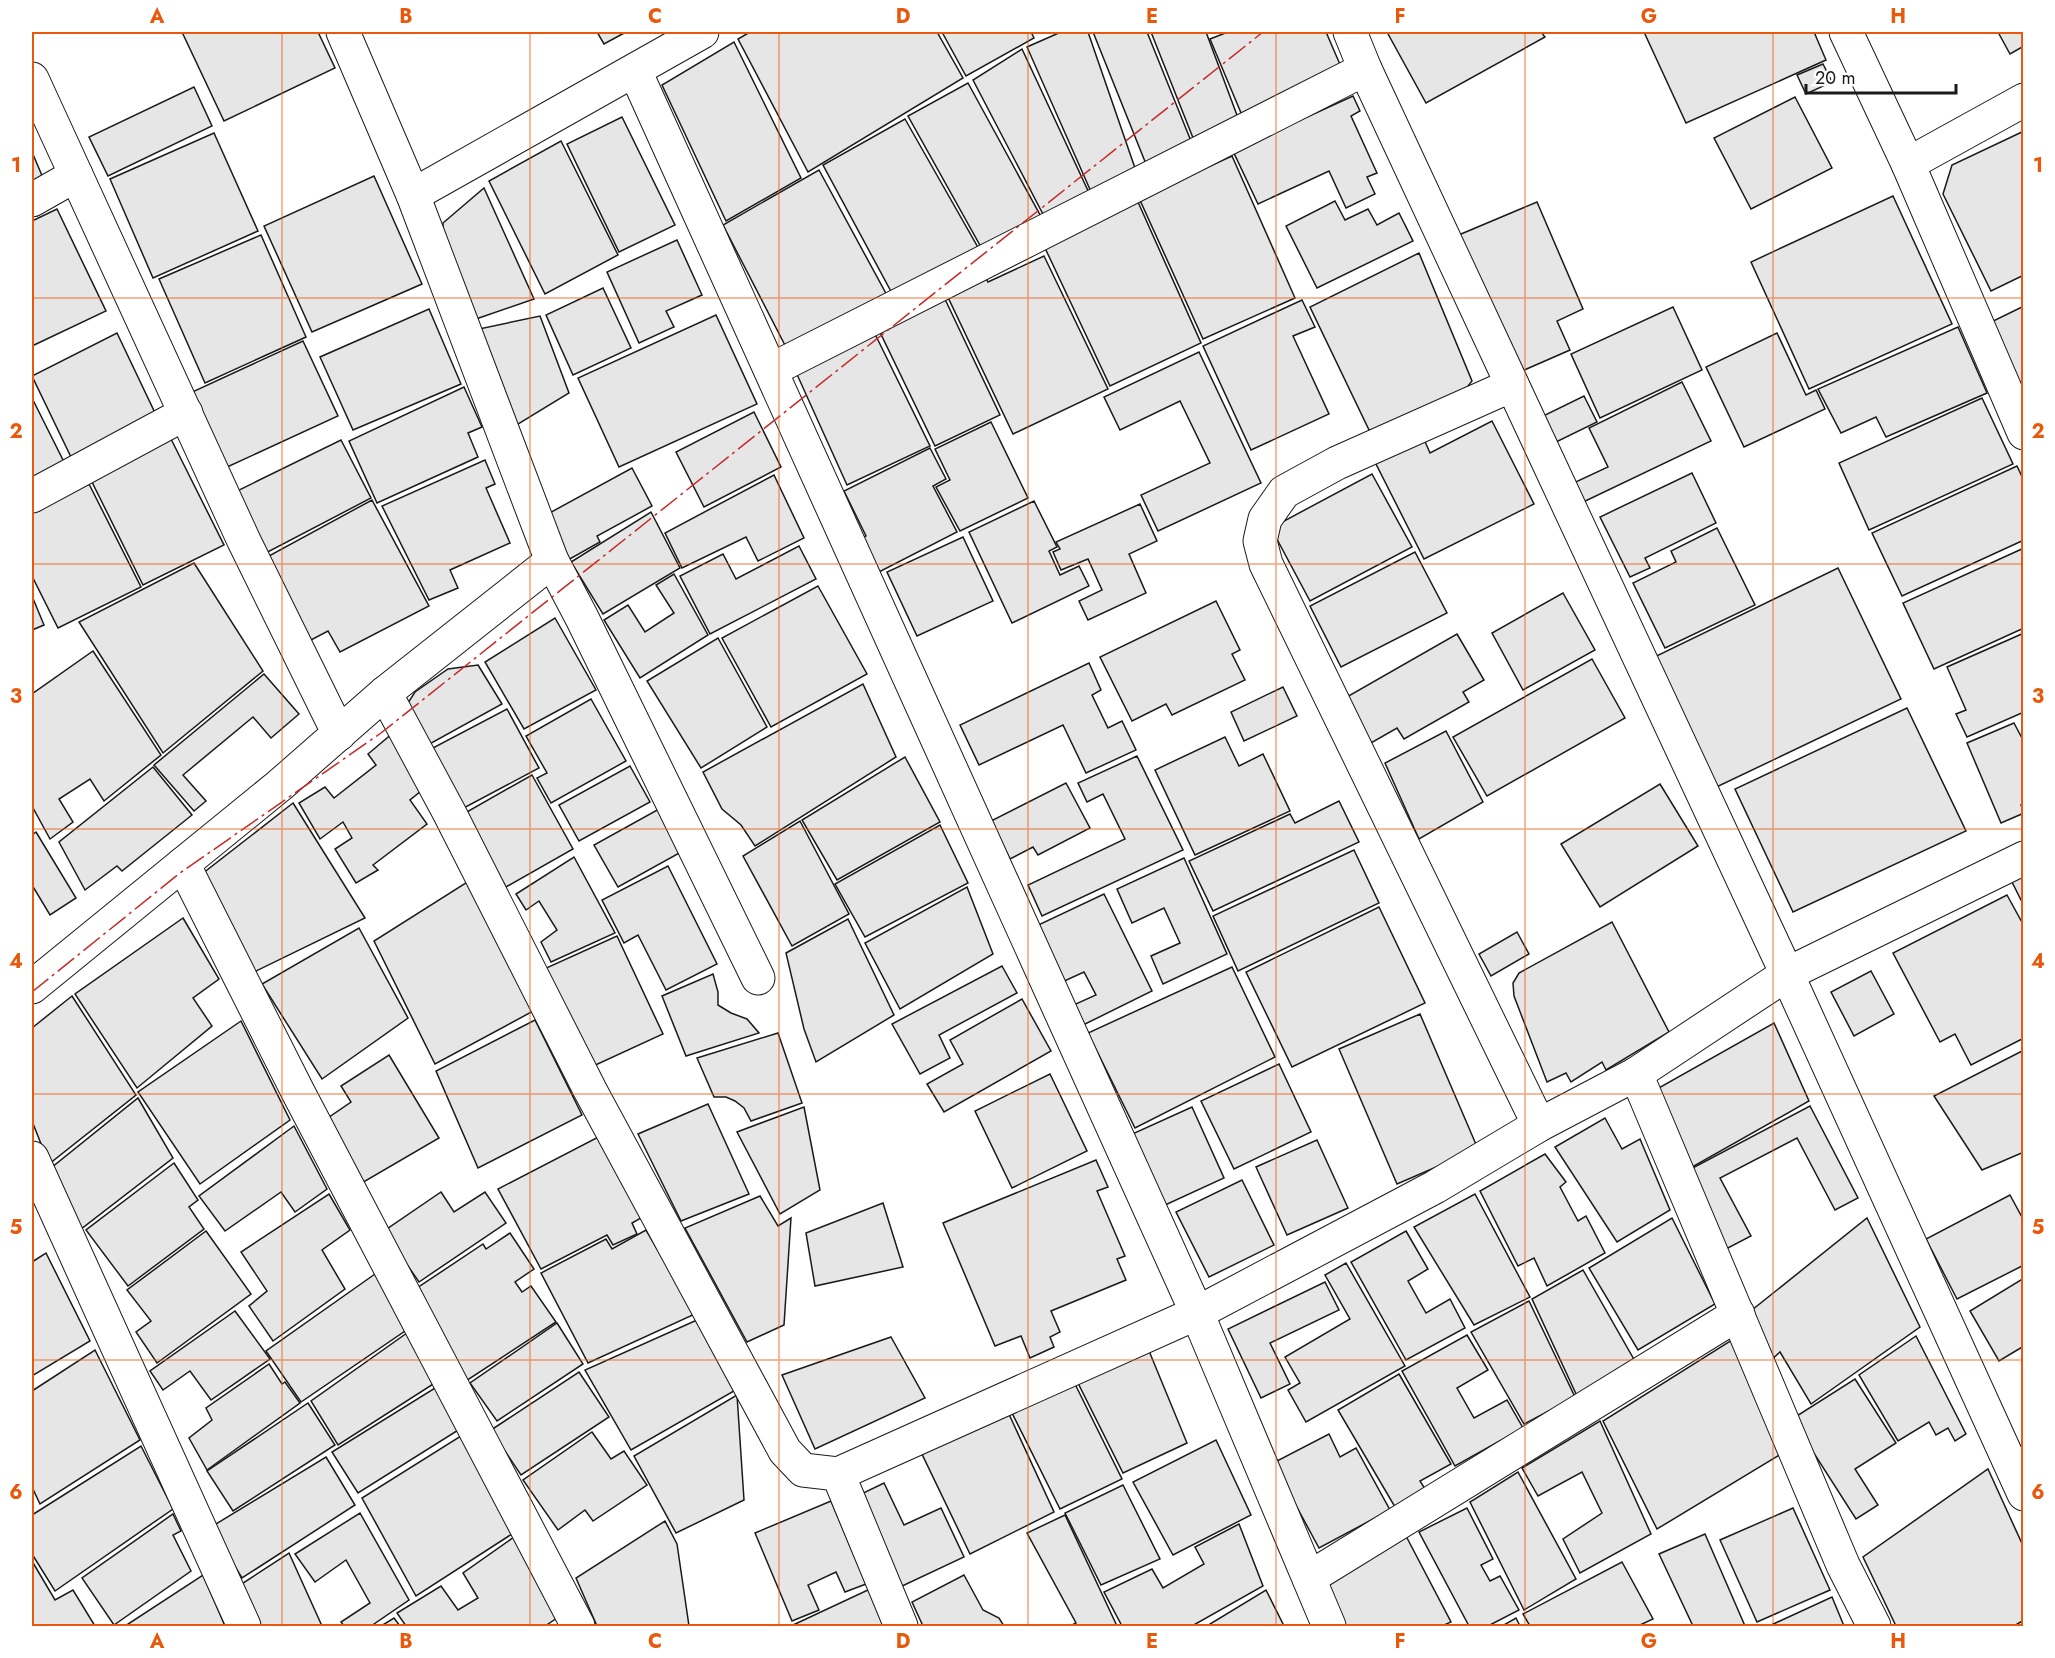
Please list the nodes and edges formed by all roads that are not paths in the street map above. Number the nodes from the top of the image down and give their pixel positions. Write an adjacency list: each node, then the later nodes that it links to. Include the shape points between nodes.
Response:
1 (343, 32): 11 (street)
2 (702, 32): 6 (street)
3 (1350, 32): 5 (street)
4 (1846, 32): 9 (street)
5 (1365, 69): 13 (street); 14 (street)
6 (635, 70): 11 (street); 13 (street)
7 (32, 79): 10 (street)
8 (2024, 100): 9 (street)
9 (1908, 164): 16 (street)
10 (76, 175): 12 (street); 15 (street)
11 (413, 195): 18 (street)
12 (32, 200)
13 (771, 370): 29 (street)
14 (1512, 386): 23 (street); 27 (street, via 1337,462 1284,492 1265,519 1260,541 1266,564)
15 (186, 413): 17 (street); 20 (street)
16 (2024, 433)
17 (32, 496)
18 (552, 561): 19 (street); 24 (street)
19 (385, 693): 20 (street); 31 (street, via 590,1090 785,1451 803,1470)
20 (339, 734): 22 (street)
21 (2024, 858): 23 (street)
22 (183, 864): 25 (street); 35 (street)
23 (1787, 974): 26 (street); 32 (street)
24 (758, 978)
25 (32, 987)
26 (1636, 1074): 27 (street); 30 (street)
27 (1539, 1125): 29 (street, via 1436,1187)
28 (32, 1158): 34 (street)
29 (1197, 1314): 31 (street); 33 (street)
30 (1738, 1314): 33 (street); 38 (street, via 1843,1565)
31 (838, 1474): 36 (street)
32 (2024, 1494)
33 (1309, 1578): 37 (street)
34 (244, 1626)
35 (578, 1626)
36 (901, 1626)
37 (1329, 1626)
38 (1874, 1626)

